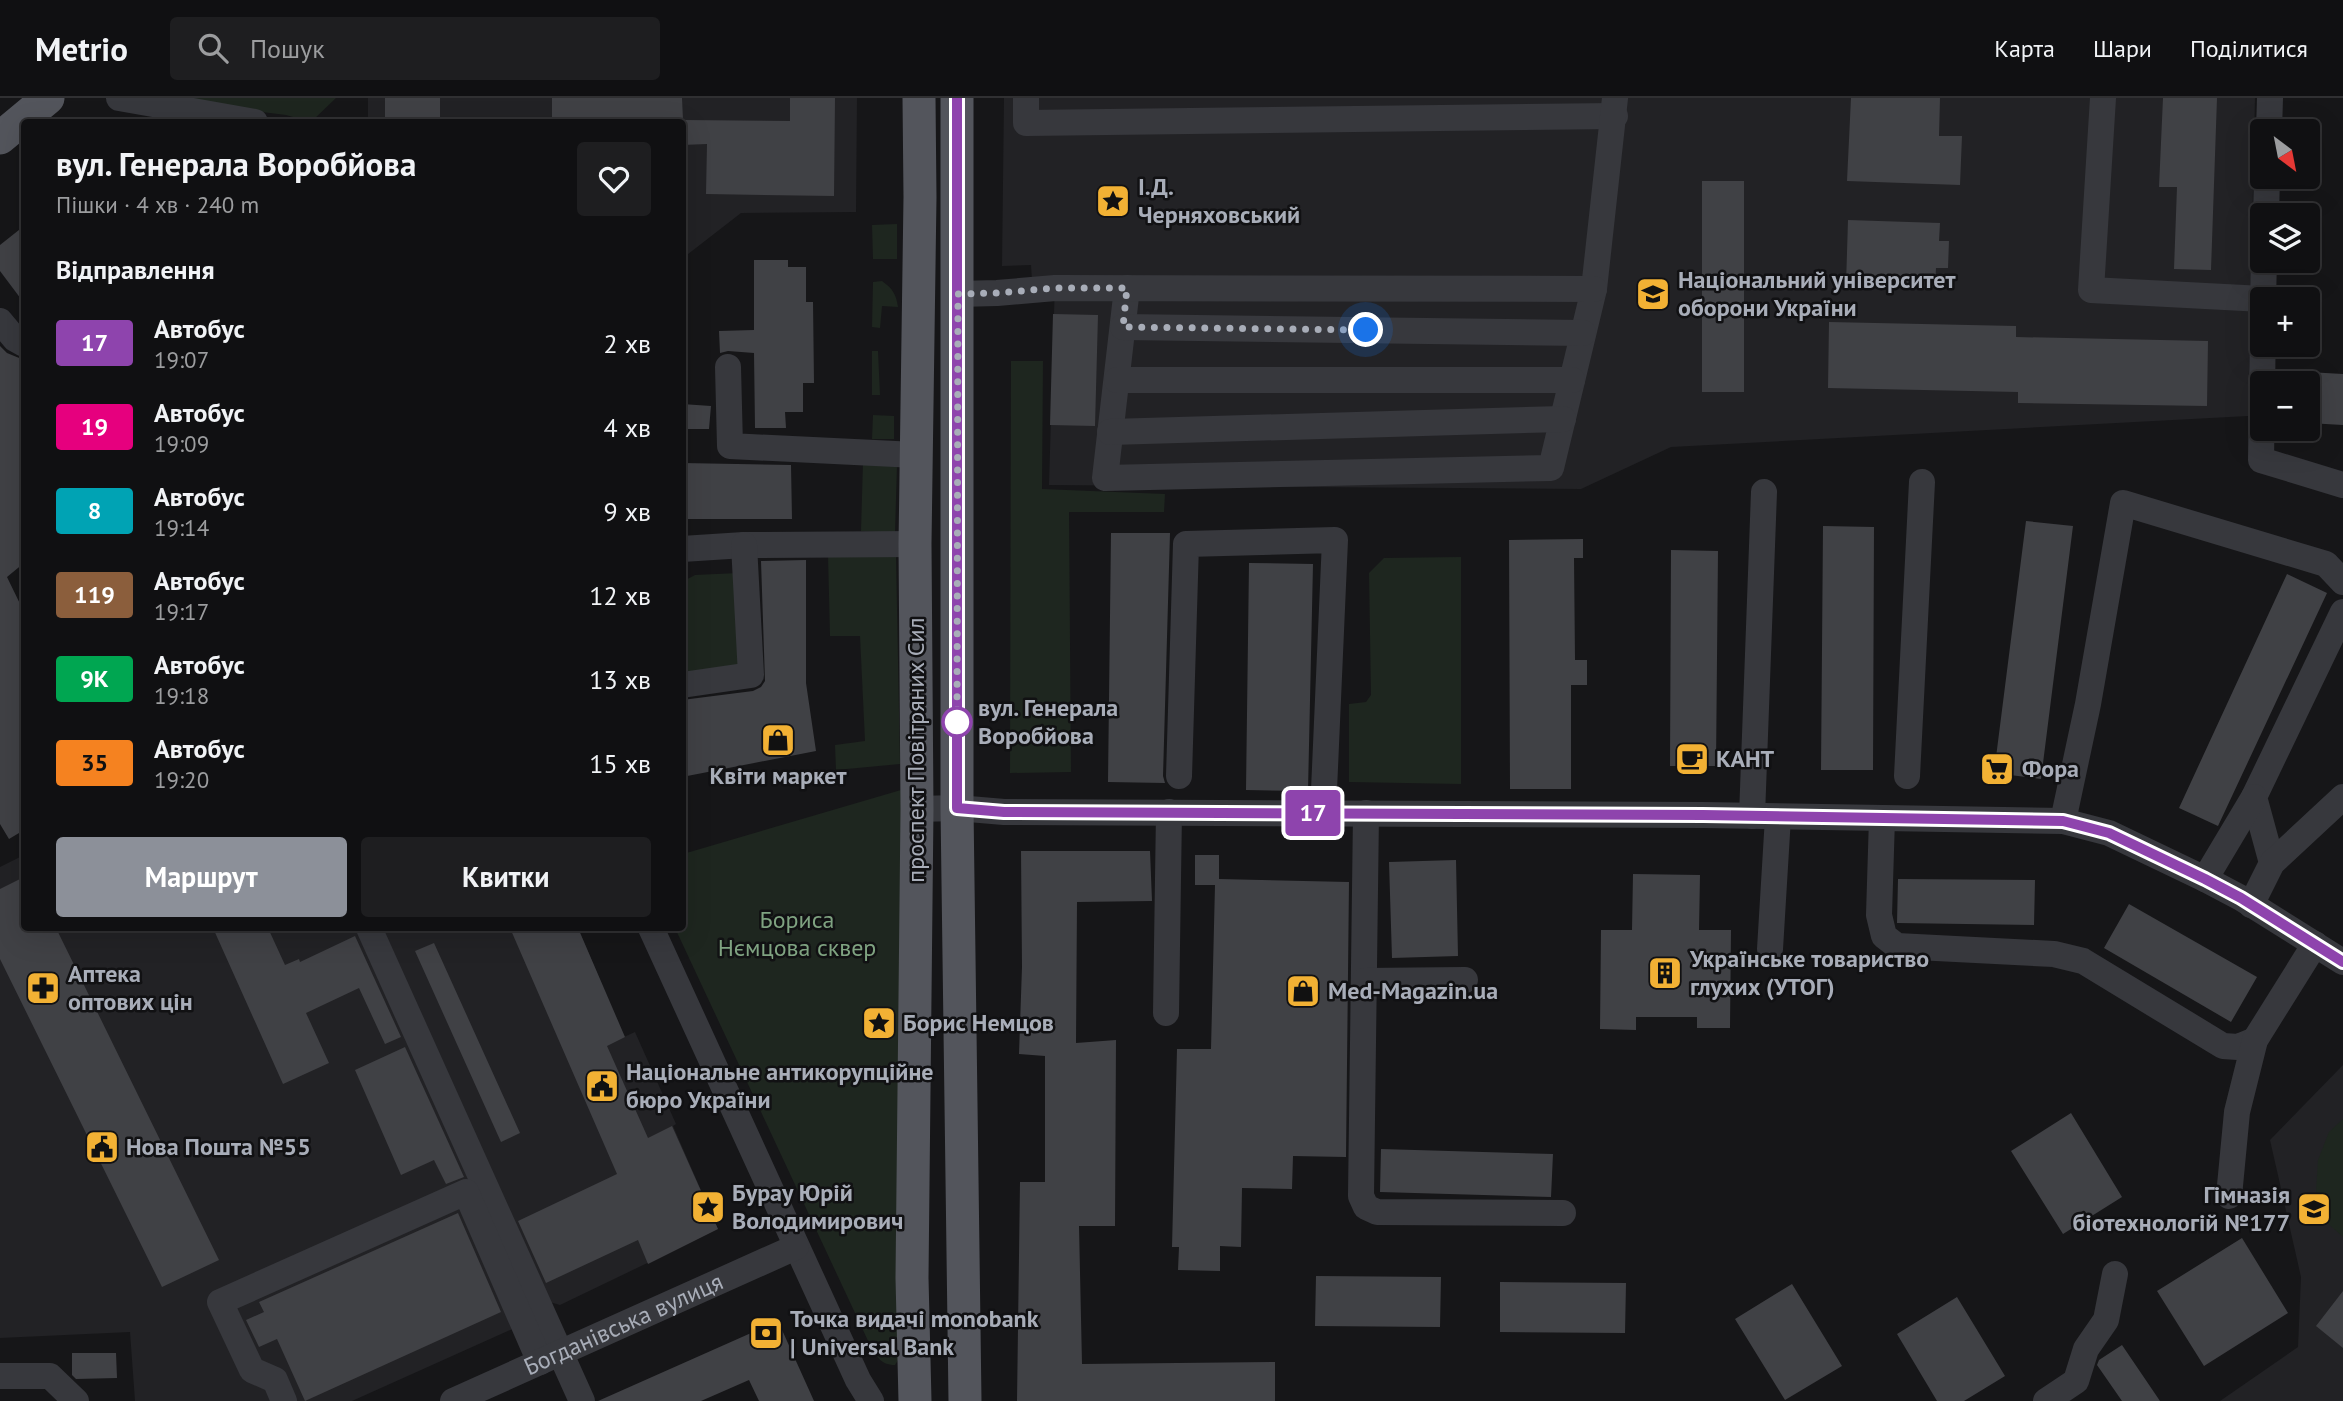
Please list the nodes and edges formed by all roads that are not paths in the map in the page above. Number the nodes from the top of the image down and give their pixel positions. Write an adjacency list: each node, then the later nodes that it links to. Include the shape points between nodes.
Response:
1 (48, 98): 9 (main road)
2 (119, 98): 10 (street)
3 (919, 98): 26 (main road, проспект Повітряних Сил)
4 (957, 98): 16 (main road, проспект Повітряних Сил)
5 (1026, 98): 8 (street, via 1026,123)
6 (2103, 98): 17 (street, via 2091,290)
7 (2270, 98): 11 (street)
8 (1615, 107): 15 (street)
9 (23, 119)
10 (238, 119)
11 (2269, 119)
12 (21, 120): 13 (main road)
13 (0, 138)
14 (1127, 288): 15 (street); 16 (street); 18 (street)
15 (1594, 289): 19 (street)
16 (958, 294): 41 (main road, проспект Повітряних Сил)
17 (2250, 298)
18 (1123, 327): 19 (street); 22 (street)
19 (1583, 333): 23 (street)
20 (2262, 357): 28 (street, via 2261,460)
21 (727, 367): 26 (street, via 730,446)
22 (1116, 380): 23 (street); 25 (street)
23 (1572, 380): 24 (street)
24 (1563, 419): 25 (street); 25 (street, via 1551,468 1105,478)
25 (1110, 432)
26 (916, 455): 30 (main road, проспект Повітряних Сил)
27 (1922, 482): 37 (street)
28 (2343, 485)
29 (1764, 492): 45 (street)
30 (915, 544): 31 (street); 40 (main road, проспект Повітряних Сил)
31 (744, 545): 32 (street); 35 (street, via 751,675)
32 (686, 549)
33 (2343, 582): 47 (street, via 2326,564 2123,503)
34 (2343, 612): 38 (street)
35 (686, 684)
36 (1180, 776): 43 (street, via 1186,544 1335,540)
37 (1907, 776)
38 (2254, 797): 48 (street); 49 (street)
39 (2343, 797): 48 (street)
40 (917, 808): 41 (street); 71 (main road, проспект Повітряних Сил)
41 (957, 808): 42 (street); 72 (main road, проспект Повітряних Сил)
42 (1169, 812): 43 (street); 58 (street)
43 (1322, 813): 44 (street)
44 (1366, 813): 45 (street); 57 (street)
45 (1765, 817): 46 (street); 54 (street)
46 (1882, 818): 47 (street); 59 (street, via 1880,915 1884,936 1897,946 2054,954 2083,961 2223,1046 2238,1047)
47 (2063, 821): 49 (street, via 2109,833)
48 (2272, 863): 50 (street)
49 (2205, 879): 50 (street)
50 (2251, 905): 53 (street)
51 (370, 931): 64 (street)
52 (652, 931): 62 (street)
53 (2315, 944): 55 (street); 59 (street)
54 (1770, 949)
55 (2343, 962)
56 (1465, 980): 57 (street)
57 (1364, 981): 61 (street, via 1361,1196 1366,1207 1377,1212)
58 (1166, 1013)
59 (2255, 1040): 60 (street, via 2237,1112)
60 (2229, 1196)
61 (1563, 1213)
62 (796, 1247): 64 (street, Богданівська вулиця); 70 (street)
63 (2115, 1274): 73 (street, via 2106,1320 2086,1349 2076,1381)
64 (550, 1357): 67 (street, via 466,1192 220,1302 252,1370 275,1380); 68 (street, Богданівська вулиця); 69 (street)
65 (0, 1376): 66 (street, via 50,1376)
66 (76, 1401)
67 (284, 1401)
68 (453, 1401)
69 (582, 1401)
70 (871, 1401)
71 (915, 1401)
72 (965, 1401)
73 (2046, 1401)

